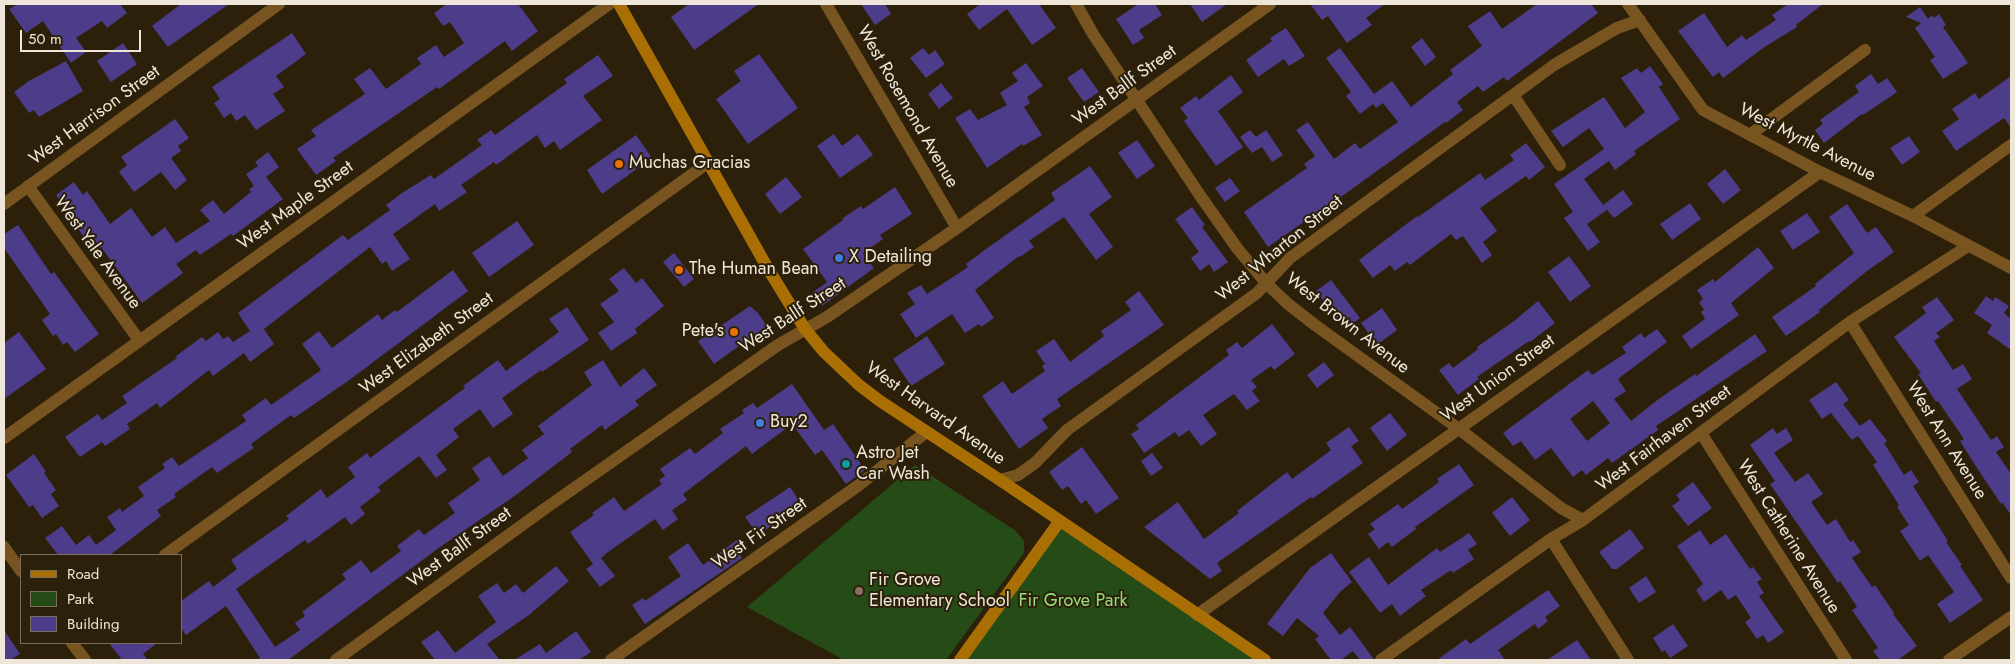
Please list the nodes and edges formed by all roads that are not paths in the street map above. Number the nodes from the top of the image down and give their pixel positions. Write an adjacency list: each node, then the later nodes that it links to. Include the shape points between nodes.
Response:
1 (279, 4): 17 (street, West Harrison Street)
2 (609, 4): 26 (street, West Maple Street)
3 (619, 4): 14 (main road, West Harvard Avenue)
4 (826, 4): 20 (street, West Rosemond Avenue)
5 (1076, 4): 11 (street, West Brown Avenue)
6 (1270, 4): 11 (street, West Ballf Street)
7 (1628, 4): 8 (street, West Myrtle Avenue)
8 (1640, 20): 10 (street, West Wharton Street, via 1617,28 1554,65); 12 (street, West Myrtle Avenue, via 1703,110)
9 (1865, 50): 12 (street)
10 (1513, 95): 15 (street); 23 (street, West Wharton Street, via 1290,258)
11 (1136, 99): 20 (street, West Ballf Street); 23 (street, West Brown Avenue, via 1231,241)
12 (1751, 134): 16 (street, West Myrtle Avenue)
13 (2011, 144): 19 (street)
14 (709, 162): 25 (main road, West Harvard Avenue); 36 (street, West Elizabeth Street)
15 (1560, 165)
16 (1820, 172): 19 (street, West Myrtle Avenue); 27 (street, West Union Street)
17 (28, 186): 18 (street, West Harrison Street); 26 (street, West Yale Avenue)
18 (4, 204)
19 (1913, 216): 21 (street, West Myrtle Avenue)
20 (957, 228): 25 (street, West Ballf Street)
21 (1968, 246): 22 (street, West Myrtle Avenue); 24 (street, West Fairhaven Street)
22 (2011, 268)
23 (1266, 283): 27 (street, West Brown Avenue, via 1315,325); 31 (street, West Wharton Street, via 1067,430 1035,463 1018,475)
24 (1850, 322): 29 (street, West Fairhaven Street); 38 (street, West Ann Avenue)
25 (805, 329): 28 (main road, West Harvard Avenue, via 859,385); 43 (street, West Ballf Street, via 778,344)
26 (139, 340): 30 (street, West Maple Street)
27 (1459, 429): 32 (street, West Brown Avenue, via 1561,508); 39 (street, West Union Street)
28 (925, 433): 31 (main road, West Harvard Avenue); 44 (street, West Fir Street, via 859,486)
29 (1702, 433): 32 (street, West Fairhaven Street); 49 (street, West Catherine Avenue)
30 (4, 438)
31 (1000, 480): 33 (main road, West Harvard Avenue)
32 (1583, 520): 34 (street, West Fairhaven Street)
33 (1059, 522): 39 (main road, West Harvard Avenue); 45 (main road)
34 (1551, 539): 47 (street, West Fairhaven Street); 48 (street)
35 (4, 546): 37 (street)
36 (166, 554)
37 (20, 570)
38 (2011, 578)
39 (1197, 615): 46 (main road, West Harvard Avenue)
40 (2011, 618): 50 (street)
41 (73, 644): 42 (street)
42 (85, 660)
43 (336, 660)
44 (611, 660)
45 (960, 660)
46 (1265, 660)
47 (1381, 660)
48 (1628, 660)
49 (1846, 660)
50 (1949, 660)

